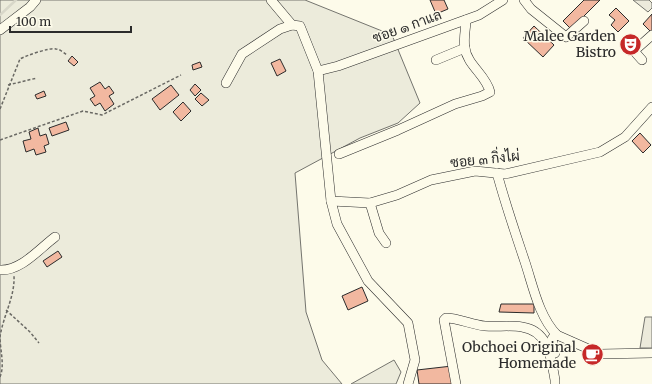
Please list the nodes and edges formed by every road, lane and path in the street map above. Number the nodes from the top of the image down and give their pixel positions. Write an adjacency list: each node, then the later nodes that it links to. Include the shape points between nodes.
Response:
1 (36, 0): 8 (street)
2 (272, 0): 7 (street)
3 (503, 0): 5 (street, ซอย ๑ กาแล)
4 (524, 0): 6 (street, via 531,9 566,37)
5 (466, 20): 10 (street); 14 (street, ซอย ๑ กาแล)
6 (584, 21)
7 (292, 25): 14 (street, via 300,26); 17 (street, via 280,29 242,54)
8 (0, 30)
9 (652, 35): 13 (street, via 634,51)
10 (465, 48): 12 (street); 22 (street, via 488,84 490,92 455,104)
11 (67, 55): 18 (path, via 52,48 25,56 16,65)
12 (436, 60)
13 (642, 60)
14 (318, 71): 24 (street)
15 (181, 75): 21 (path, via 102,115 83,111)
16 (37, 78): 18 (path)
17 (226, 83)
18 (8, 85): 20 (path)
19 (652, 107): 23 (street, ซอย ๓ กิ่งไผ่, via 625,137 600,152 505,174)
20 (0, 109)
21 (0, 140)
22 (339, 154)
23 (498, 173): 25 (street, ซอย ๓ กิ่งไผ่, via 474,171 431,180 397,195); 31 (street, via 503,196 539,305 550,328)
24 (331, 202): 25 (street, ซอย ๓ กิ่งไผ่); 35 (street, via 337,224 368,281 408,323 415,360)
25 (370, 203): 27 (street, via 379,233)
26 (55, 237): 28 (street)
27 (386, 243)
28 (13, 268): 29 (street); 30 (path, via 14,287)
29 (0, 270)
30 (6, 310): 32 (path); 34 (path, via 0,339)
31 (557, 335): 33 (street, via 600,354); 38 (street, via 552,339)
32 (39, 343)
33 (652, 352)
34 (0, 377)
35 (408, 384)
36 (456, 384): 37 (street, via 444,320 446,318 482,326 532,329 547,343)
37 (555, 384)
38 (561, 384)

